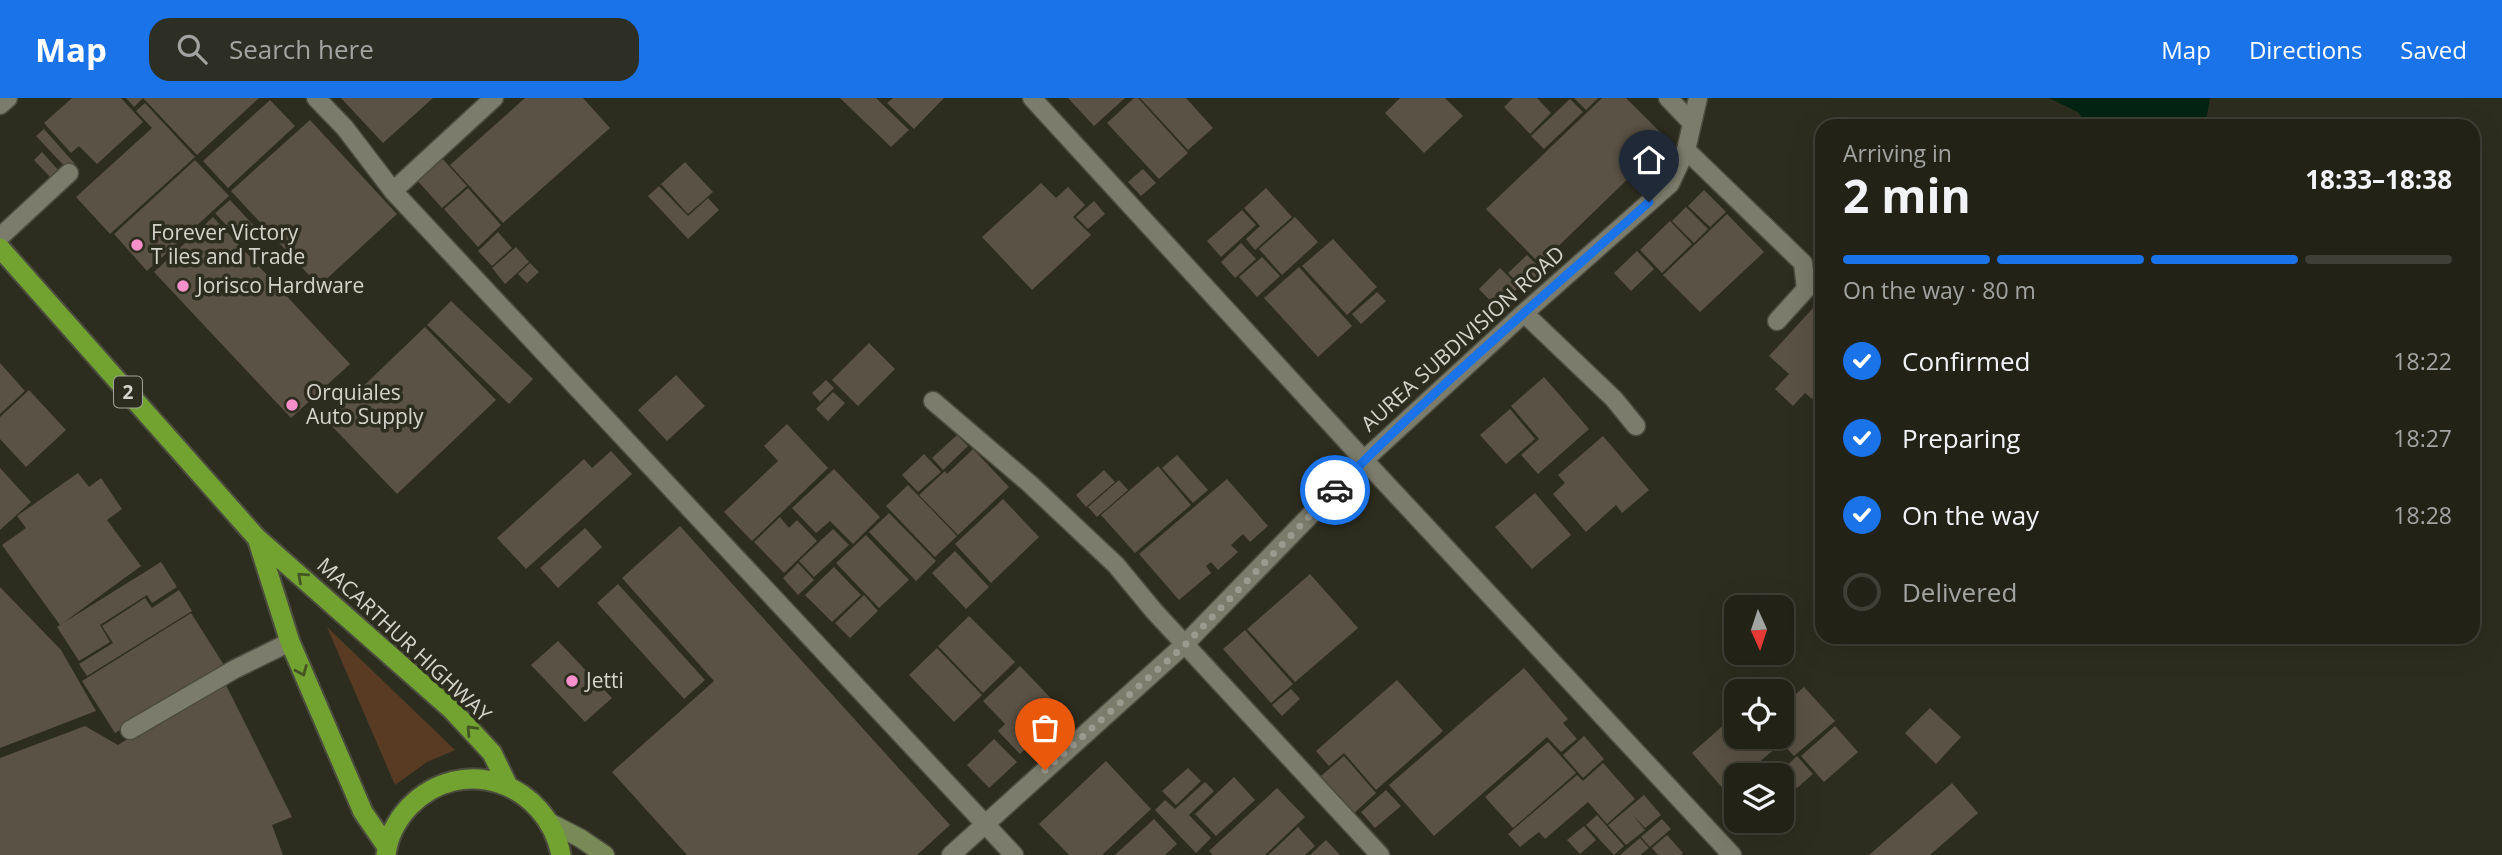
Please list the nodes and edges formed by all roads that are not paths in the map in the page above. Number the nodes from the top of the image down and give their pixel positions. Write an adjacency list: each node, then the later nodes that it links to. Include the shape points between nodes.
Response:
1 (8, 98): 7 (street)
2 (316, 98): 11 (street)
3 (494, 98): 11 (street)
4 (1032, 98): 18 (street)
5 (1668, 98): 8 (street)
6 (1698, 98): 8 (street, AUREA SUBDIVISION ROAD)
7 (0, 105)
8 (1692, 123): 9 (street, AUREA SUBDIVISION ROAD)
9 (1686, 149): 14 (street, AUREA SUBDIVISION ROAD, via 1670,184); 15 (street, via 1803,263 1806,289)
10 (69, 173): 12 (street)
11 (393, 191): 25 (street)
12 (0, 237)
13 (0, 248): 19 (highway, MACARTHUR HIGHWAY / 2)
14 (1524, 313): 17 (street); 18 (street, AUREA SUBDIVISION ROAD)
15 (1777, 321)
16 (933, 401): 21 (street, via 1094,543)
17 (1636, 426)
18 (1364, 460): 21 (street, AUREA SUBDIVISION ROAD); 32 (street)
19 (256, 537): 20 (highway, MACARTHUR HIGHWAY / 2); 23 (highway, MACARTHUR HIGHWAY / 2, one-way to 19, via 492,753 452,710)
20 (289, 642): 22 (street); 26 (highway, MACARTHUR HIGHWAY / 2, one-way to 26, via 363,812)
21 (1185, 645): 25 (street, AUREA SUBDIVISION ROAD); 31 (street)
22 (130, 730)
23 (509, 786): 24 (highway, MACARTHUR HIGHWAY / 2, via 533,802); 26 (highway, MACARTHUR HIGHWAY / 2, via 471,779 433,789 404,813)
24 (551, 823): 27 (highway, MACARTHUR HIGHWAY / 2); 28 (main road)
25 (984, 824): 29 (street, AUREA SUBDIVISION ROAD); 30 (street)
26 (387, 851)
27 (561, 855)
28 (605, 855)
29 (951, 855)
30 (1014, 855)
31 (1380, 855)
32 (1732, 855)

